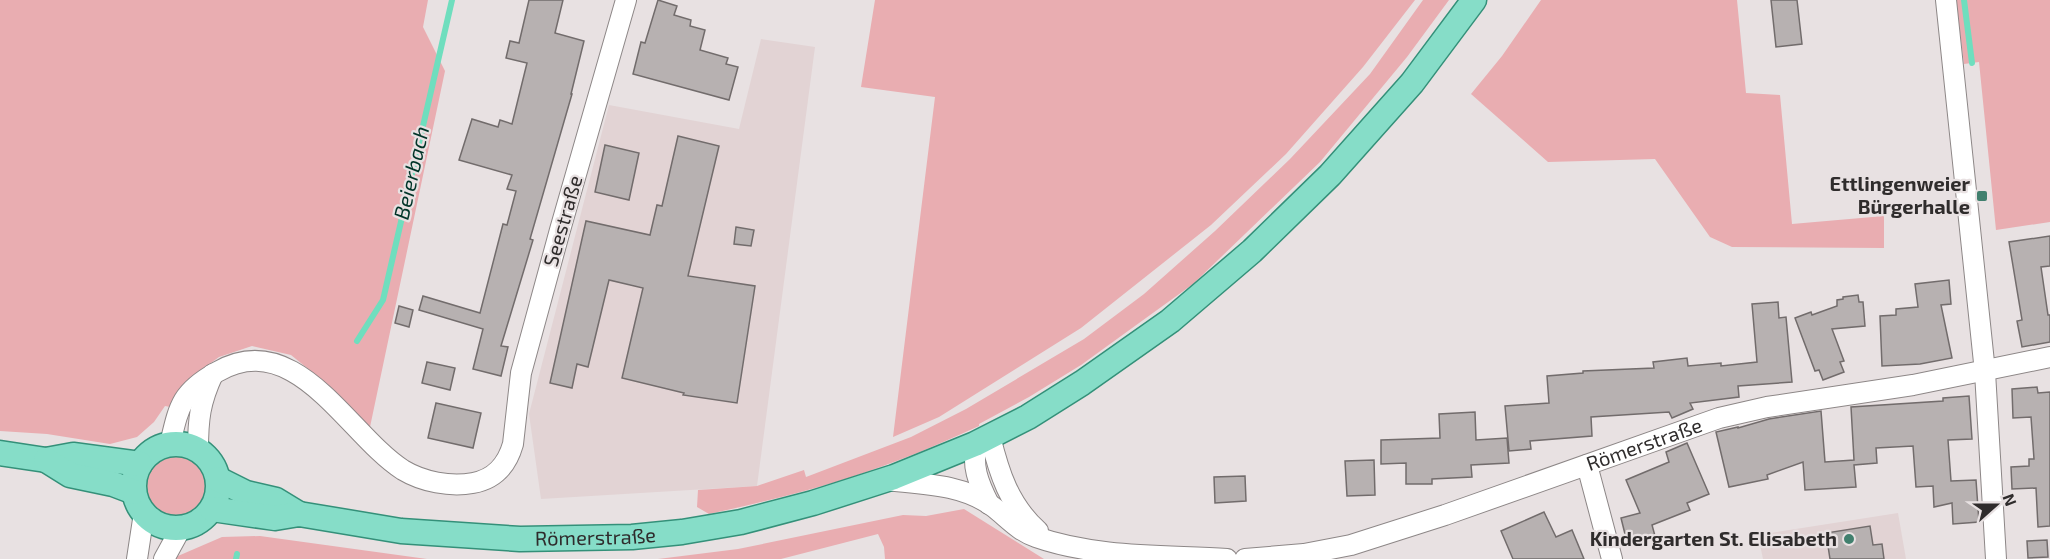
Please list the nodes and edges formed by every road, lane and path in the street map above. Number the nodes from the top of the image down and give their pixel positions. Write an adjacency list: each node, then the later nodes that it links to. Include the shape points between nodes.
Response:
1 (626, 0): 6 (street, Seestraße, via 521,373 513,444 504,465 488,479 464,484 418,477 390,460 297,373 267,361 244,362)
2 (1474, 0): 7 (main road, Römerstraße, via 1412,82 1330,175 1252,251 1165,325 1046,406)
3 (1946, 0): 5 (street)
4 (2050, 357): 5 (street, Römerstraße)
5 (1985, 372): 13 (street, Römerstraße, via 1719,418); 27 (street)
6 (213, 374): 8 (street, via 199,382 184,399); 9 (street, via 198,418)
7 (984, 440): 15 (main road, Römerstraße); 17 (street, via 974,454 974,464); 21 (street, via 1015,505)
8 (170, 444): 9 (main road); 12 (main road, via 148,454)
9 (198, 450): 14 (main road, via 208,458)
10 (0, 453): 11 (main road)
11 (46, 460): 12 (main road, via 73,455); 16 (main road, via 70,475 113,484)
12 (140, 464): 16 (main road, via 134,482)
13 (1587, 465): 25 (street, Römerstraße, via 1351,545); 26 (street)
14 (218, 479): 18 (main road); 19 (main road, Römerstraße, via 246,493 276,500)
15 (886, 480): 17 (street, Römerstraße, via 960,489); 19 (main road, Römerstraße, via 741,522 632,537 520,538 401,531)
16 (139, 503): 20 (main road, via 160,525); 22 (street)
17 (989, 504): 21 (street, Römerstraße, via 1026,533)
18 (212, 509): 19 (main road, Römerstraße, via 275,518); 20 (main road, via 199,522)
19 (299, 514)
20 (181, 528): 23 (street)
21 (1053, 541): 24 (street, Römerstraße, via 1086,549)
22 (137, 559)
23 (164, 559)
24 (1227, 559)
25 (1245, 559)
26 (1612, 559)
27 (1996, 559)

